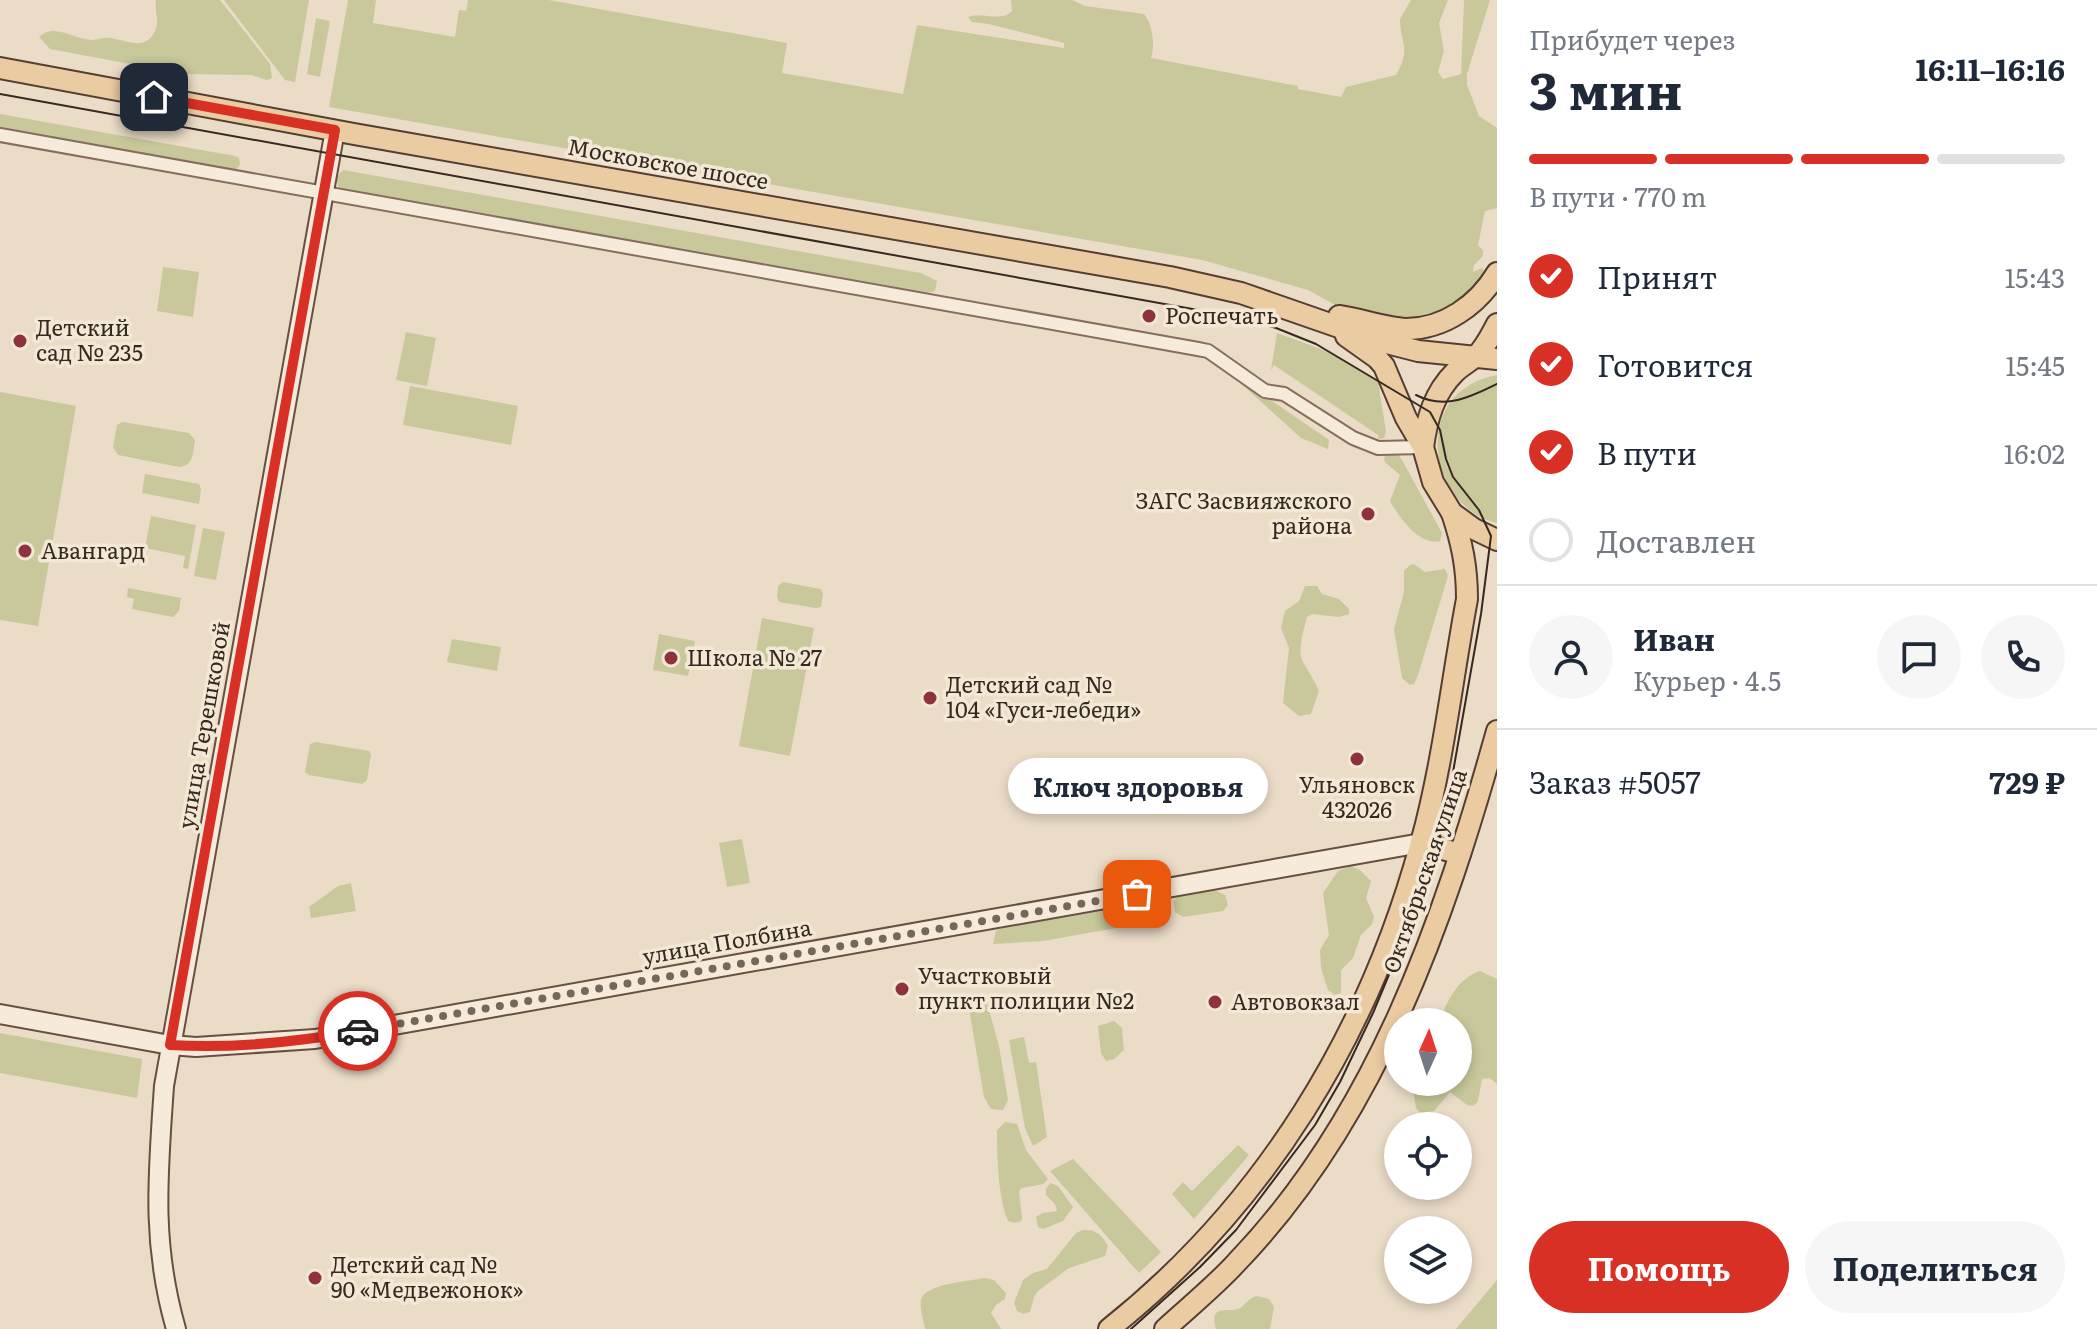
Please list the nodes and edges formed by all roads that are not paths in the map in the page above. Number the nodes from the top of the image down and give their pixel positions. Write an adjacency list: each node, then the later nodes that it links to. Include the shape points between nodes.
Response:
1 (0, 68): 2 (main road, Московское шоссе)
2 (335, 130): 4 (street, улица Терешковой); 6 (main road, Московское шоссе, via 1170,277)
3 (0, 135): 4 (street)
4 (324, 194): 11 (street, via 1208,351 1265,391 1284,394 1353,438 1378,448); 18 (street, улица Терешковой)
5 (1497, 273): 6 (main road, via 1469,307 1424,327 1404,329)
6 (1289, 308): 7 (main road, Московское шоссе)
7 (1324, 321): 9 (main road, Московское шоссе, via 1418,351); 11 (main road, Московское шоссе, via 1377,358)
8 (1497, 324): 9 (main road)
9 (1475, 358): 10 (main road, Московское шоссе); 11 (main road, via 1443,386 1432,405)
10 (1497, 359)
11 (1423, 447): 12 (main road, Московское шоссе, via 1433,482)
12 (1452, 513): 13 (main road, Московское шоссе); 15 (main road, Октябрьская улица, via 1463,547 1467,599)
13 (1495, 538)
14 (1497, 731): 16 (main road, Октябрьская улица)
15 (1421, 843): 16 (main road, улица Полбина); 18 (street, улица Полбина, via 315,1039); 20 (main road, Октябрьская улица, via 1365,995 1309,1106 1245,1197 1199,1248)
16 (1460, 854): 21 (main road, Октябрьская улица, via 1427,949 1355,1101 1275,1218)
17 (0, 1014): 18 (street, улица Полбина)
18 (170, 1045): 19 (street, улица Терешковой, via 157,1231)
19 (176, 1329)
20 (1109, 1329)
21 (1165, 1329)

